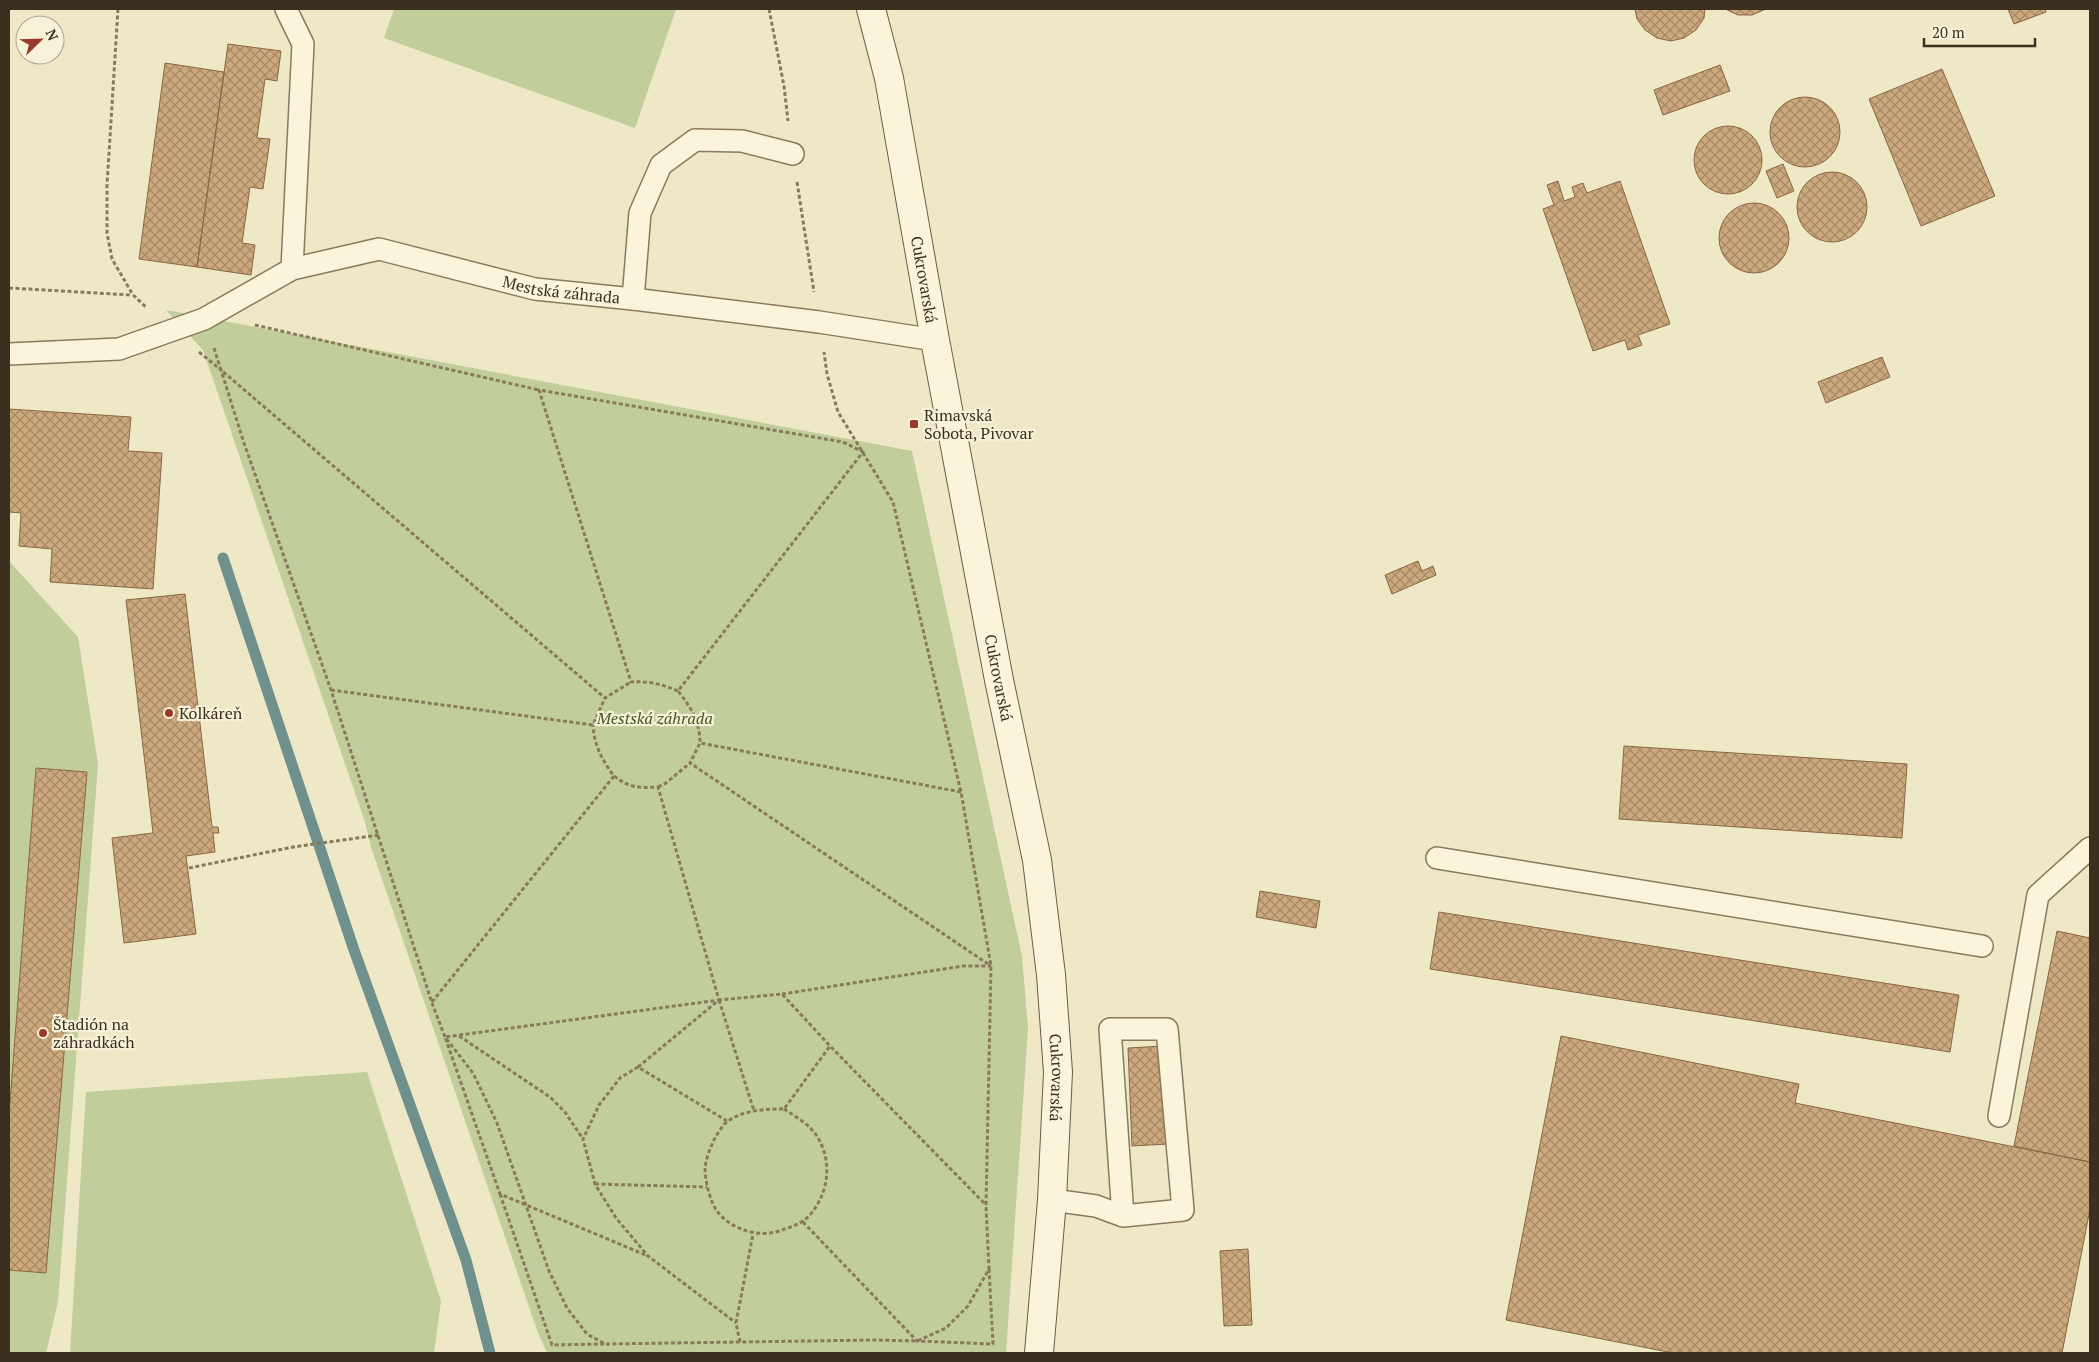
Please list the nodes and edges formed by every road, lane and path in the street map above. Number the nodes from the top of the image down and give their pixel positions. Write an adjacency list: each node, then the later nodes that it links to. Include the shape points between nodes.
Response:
1 (118, 9): 8 (path, via 107,233 112,259)
2 (286, 9): 6 (lane, via 303,44)
3 (769, 9): 5 (path)
4 (871, 9): 13 (main road, Cukrovarská, via 889,78)
5 (793, 154): 9 (lane, via 742,141 695,140 661,166 640,213); 11 (path)
6 (292, 269): 9 (lane, Mestská záhrada, via 379,249 534,289); 10 (lane, Mestská záhrada)
7 (9, 288): 8 (path)
8 (133, 295): 12 (path)
9 (633, 299): 11 (lane, Mestská záhrada)
10 (204, 319): 12 (lane, Mestská záhrada); 15 (path); 16 (path, via 249,324)
11 (819, 322): 13 (lane, Mestská záhrada); 17 (path, via 838,412)
12 (171, 331): 14 (lane, Mestská záhrada, via 119,349); 15 (path)
13 (935, 340): 49 (main road, Cukrovarská, via 1037,860 1051,975 1058,1072)
14 (9, 354)
15 (221, 370): 19 (path); 21 (path)
16 (539, 390): 17 (path, via 844,442); 18 (path)
17 (863, 452): 20 (path); 27 (path, via 893,502)
18 (631, 682): 20 (path, via 659,683); 21 (path)
19 (331, 690): 22 (path); 28 (path)
20 (678, 691): 23 (path, via 690,705 700,733)
21 (605, 698): 22 (path)
22 (593, 725): 25 (path, via 594,740)
23 (700, 743): 24 (path); 27 (path)
24 (690, 763): 26 (path); 33 (path)
25 (614, 776): 26 (path, via 627,786); 36 (path)
26 (658, 787): 35 (path)
27 (961, 792): 33 (path)
28 (379, 835): 31 (path, via 333,840); 36 (path)
29 (2090, 848): 43 (lane, via 2038,895)
30 (1438, 858): 32 (lane)
31 (189, 868)
32 (1982, 946)
33 (991, 966): 34 (path, via 963,966); 51 (path)
34 (782, 994): 35 (path); 39 (path)
35 (719, 1000): 37 (path); 40 (path); 42 (path)
36 (432, 1003): 38 (path)
37 (458, 1036): 38 (path); 45 (path, via 550,1097 565,1112)
38 (445, 1037): 48 (path); 50 (path, via 473,1073 497,1123)
39 (830, 1046): 41 (path); 51 (path)
40 (638, 1067): 44 (path); 45 (path, via 620,1078 599,1105)
41 (784, 1109): 42 (path); 53 (path, via 809,1127 825,1154 827,1172 823,1191 816,1208)
42 (754, 1111): 44 (path)
43 (1998, 1116)
44 (727, 1121): 47 (path, via 708,1154 705,1170)
45 (583, 1139): 46 (path)
46 (595, 1184): 47 (path); 55 (path, via 616,1218)
47 (707, 1188): 54 (path, via 717,1211 734,1225)
48 (500, 1194): 50 (path); 60 (path, via 552,1345)
49 (1052, 1200): 52 (lane, via 1096,1206); 61 (main road, Cukrovarská)
50 (526, 1205): 55 (path); 60 (path, via 549,1271 567,1308 587,1334)
51 (986, 1206): 56 (path)
52 (1123, 1216): 52 (lane, via 1183,1210 1166,1029 1110,1029)
53 (803, 1222): 54 (path, via 775,1232); 58 (path)
54 (753, 1234): 57 (path)
55 (648, 1256): 57 (path)
56 (989, 1269): 58 (path, via 968,1306 946,1328); 58 (path, via 993,1344)
57 (736, 1323): 59 (path)
58 (917, 1341): 59 (path)
59 (740, 1342): 60 (path)
60 (604, 1344)
61 (1039, 1353)

